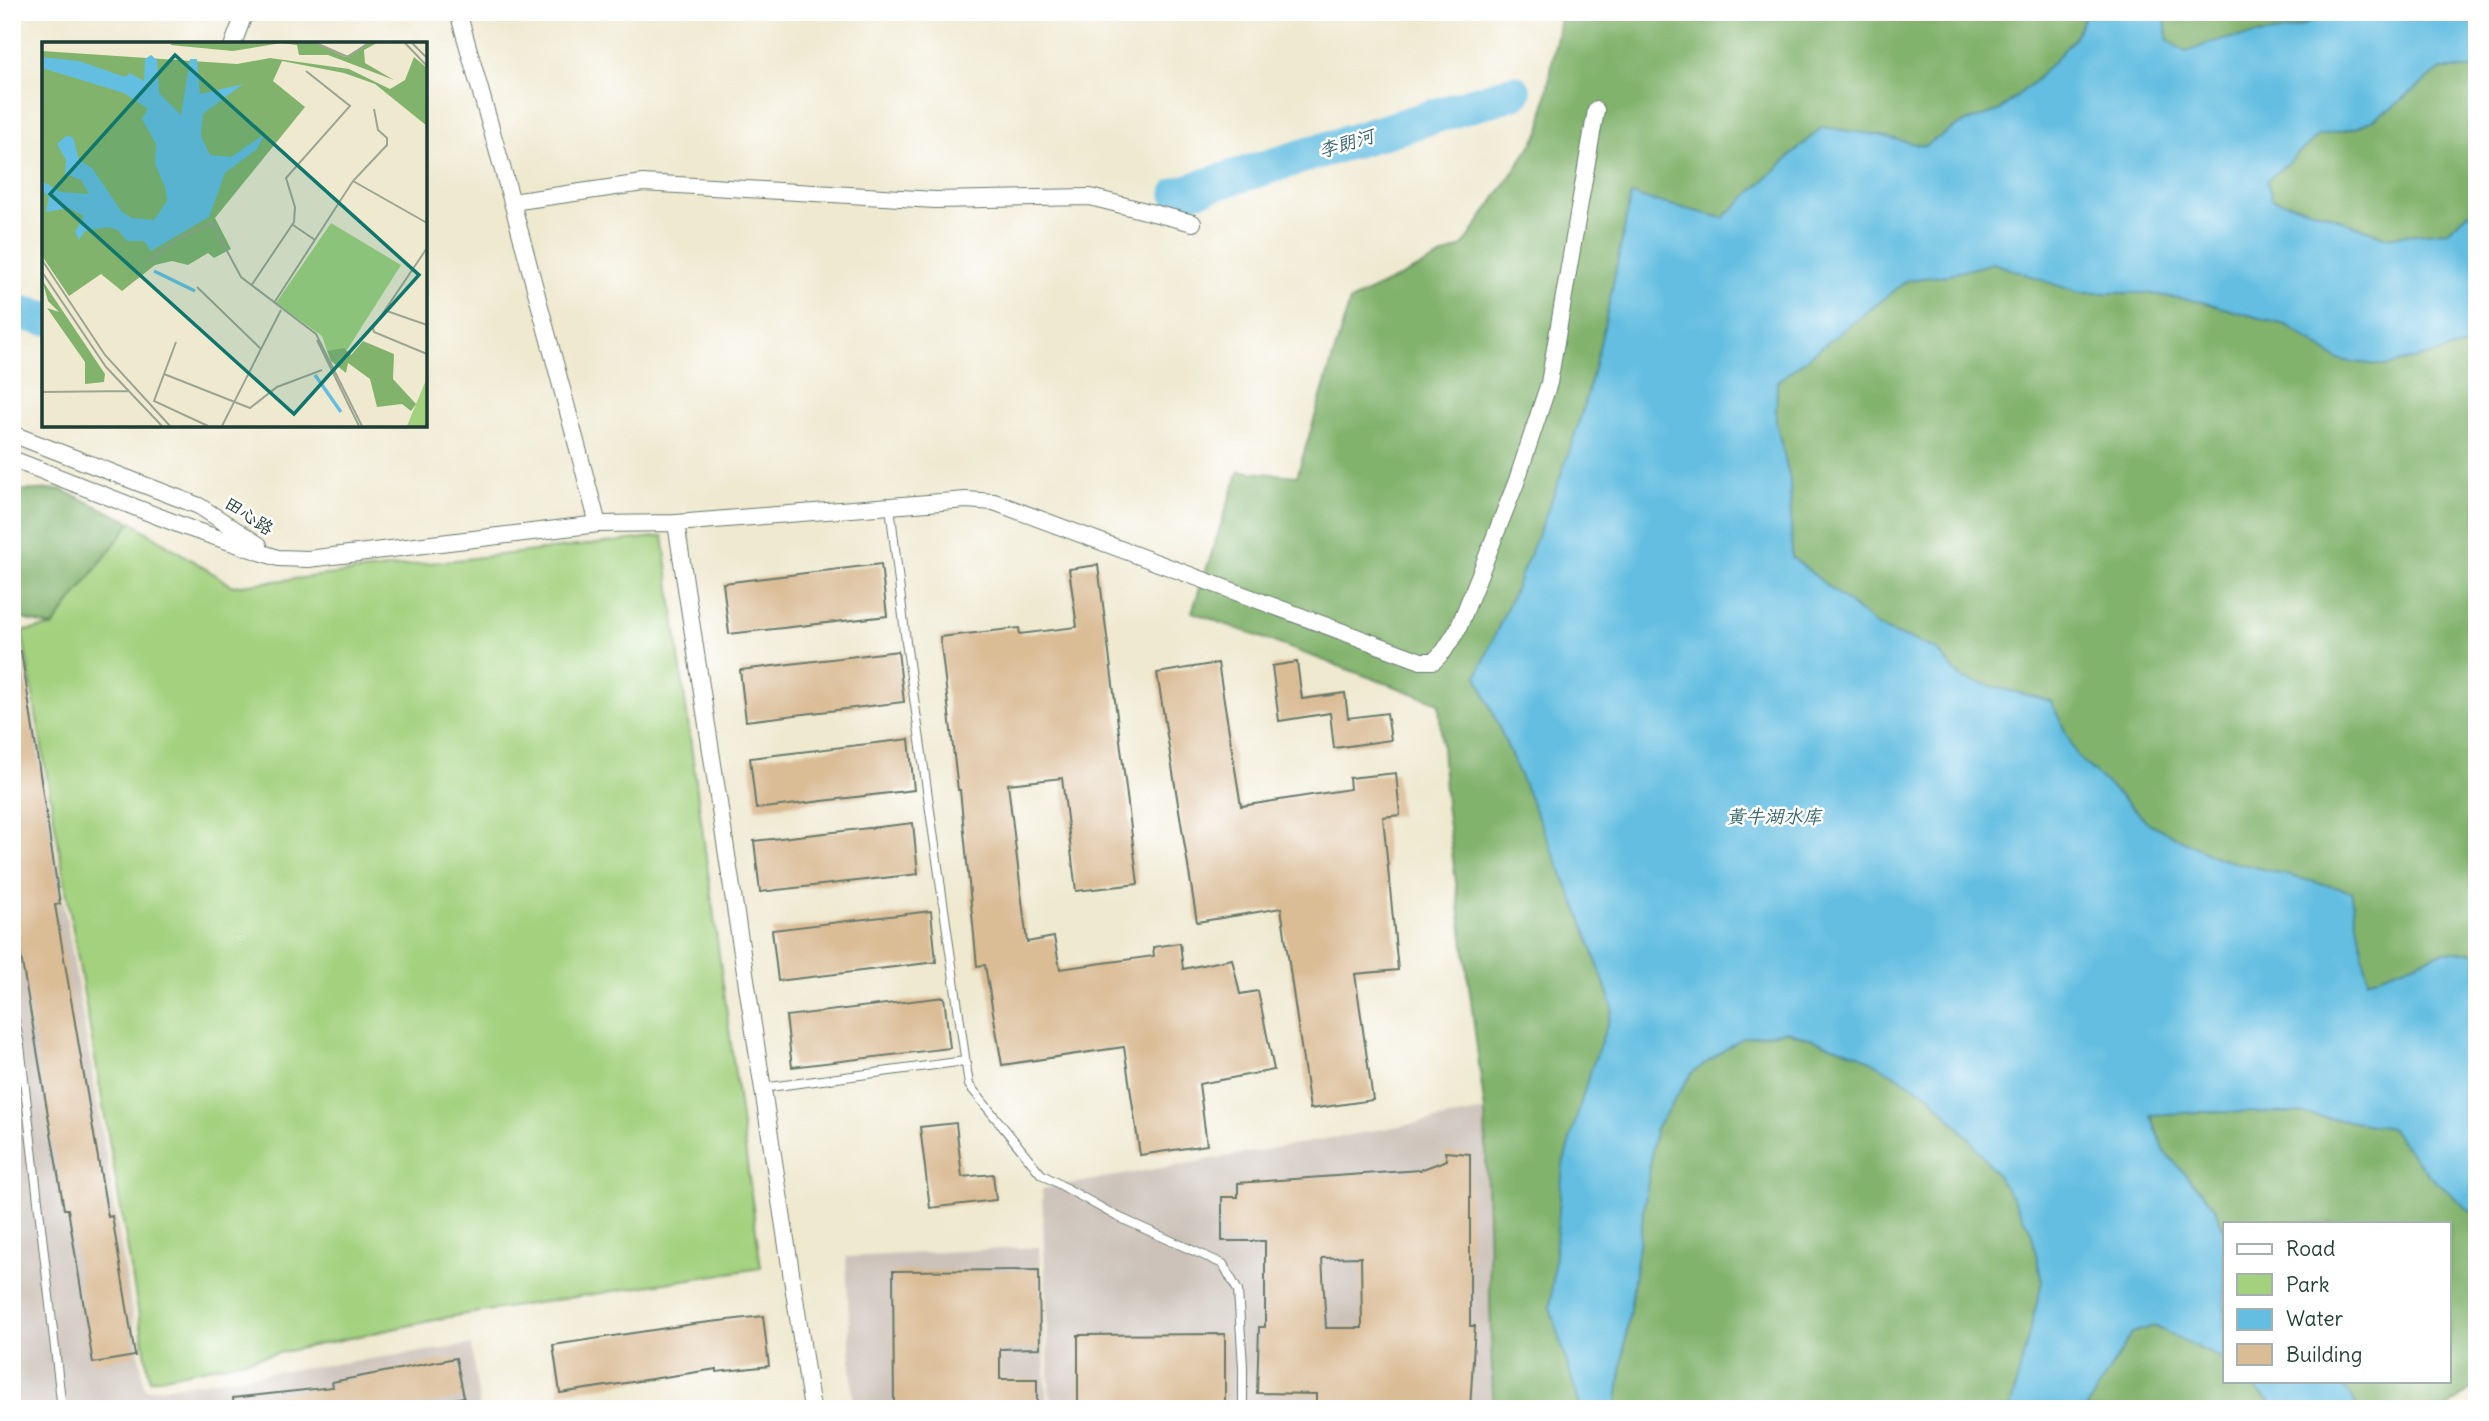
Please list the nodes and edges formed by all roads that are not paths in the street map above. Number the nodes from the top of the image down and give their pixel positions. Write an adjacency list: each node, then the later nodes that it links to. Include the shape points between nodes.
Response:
1 (245, 12): 3 (street)
2 (458, 12): 5 (street)
3 (234, 42)
4 (1596, 110): 9 (street, via 1549,383 1516,483 1458,629 1434,661 1421,661 994,502)
5 (512, 202): 6 (street, via 643,183 935,200 1090,197); 11 (street)
6 (1193, 223)
7 (12, 434): 12 (street, 田心路, via 199,506)
8 (12, 459): 12 (street, 田心路)
9 (890, 506): 10 (street); 15 (lane)
10 (676, 523): 11 (street); 16 (street)
11 (598, 524): 12 (street, via 308,559)
12 (278, 558)
13 (12, 1007): 14 (lane)
14 (16, 1046): 17 (lane)
15 (965, 1061): 16 (lane); 19 (lane, via 969,1085 1041,1174 1116,1216 1223,1264 1238,1291)
16 (762, 1088): 18 (street)
17 (62, 1409)
18 (812, 1409)
19 (1243, 1409)

